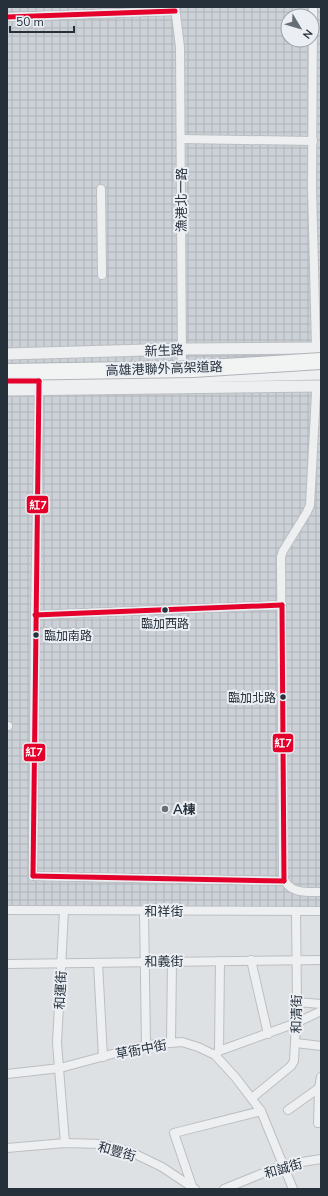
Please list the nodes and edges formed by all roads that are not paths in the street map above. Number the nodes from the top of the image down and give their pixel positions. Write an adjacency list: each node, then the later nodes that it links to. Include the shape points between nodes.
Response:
1 (313, 7): 5 (street)
2 (174, 9): 3 (street); 4 (street, 漁港北一路, via 180,47)
3 (7, 17)
4 (182, 139): 5 (street); 8 (street, 漁港北一路)
5 (313, 141): 9 (street)
6 (101, 189): 7 (street)
7 (102, 275)
8 (182, 349): 9 (street, 新生路); 10 (street, 新生路); 15 (street, 漁港北一路)
9 (320, 352): 11 (highway, 高雄港聯外高架道路, via 194,360); 12 (highway, 高雄港聯外高架道路, bridge, via 193,369)
10 (7, 354)
11 (7, 363)
12 (7, 372)
13 (321, 374): 15 (street)
14 (7, 381): 15 (street)
15 (182, 386): 16 (street); 18 (street)
16 (319, 389): 20 (street, via 310,505 281,557)
17 (7, 390): 18 (street)
18 (39, 393): 19 (street); 21 (street)
19 (7, 396)
20 (282, 605): 21 (street); 22 (street)
21 (35, 615): 22 (street, via 33,876)
22 (284, 881): 23 (street, via 294,890)
23 (321, 892)
24 (7, 910): 25 (street, 和祥街)
25 (64, 911): 26 (street, 和祥街); 35 (street, 和運街)
26 (144, 911): 27 (street, 和祥街); 34 (street)
27 (296, 911): 28 (street, 和祥街); 30 (street, 和清街)
28 (321, 911)
29 (251, 960): 30 (street, 和義街); 33 (street, 和義街); 42 (street)
30 (297, 960): 31 (street, 和義街); 38 (street, 和清街)
31 (321, 960)
32 (172, 961): 33 (street, 和義街); 34 (street, 和義街); 43 (street)
33 (220, 961): 47 (street)
34 (145, 962): 36 (street, 和義街); 45 (street)
35 (61, 963): 36 (street, 和義街); 37 (street, 和義街); 49 (street, 和運街, via 57,1043)
36 (98, 963): 48 (street)
37 (7, 964)
38 (297, 1002): 39 (street); 41 (street, 和清街)
39 (321, 1004)
40 (321, 1011): 41 (street)
41 (296, 1023): 42 (street); 44 (street, 和清街)
42 (268, 1034): 47 (street)
43 (171, 1043): 45 (street, 草衙中街); 47 (street, 草衙中街, via 182,1042)
44 (296, 1043): 46 (street); 53 (street, 和清街, via 291,1066)
45 (146, 1046): 48 (street, 草衙中街)
46 (321, 1046)
47 (217, 1053): 53 (street, 草衙中街)
48 (103, 1057): 49 (street, 草衙中街)
49 (60, 1068): 50 (street, 草衙中街); 57 (street, 和運街)
50 (7, 1074)
51 (321, 1077): 52 (street)
52 (319, 1088): 54 (street); 56 (street)
53 (252, 1098): 55 (street, 草衙中街)
54 (288, 1110)
55 (261, 1111): 60 (street, 草衙中街); 61 (street, via 174,1133)
56 (318, 1123)
57 (65, 1143): 58 (street, 和豐街); 61 (street, 和豐街, via 102,1144 131,1152)
58 (7, 1148)
59 (321, 1159): 60 (street, 和誠街)
60 (283, 1165): 62 (street, 和誠街); 63 (street, 草衙中街)
61 (194, 1187)
62 (224, 1189)
63 (293, 1189)

